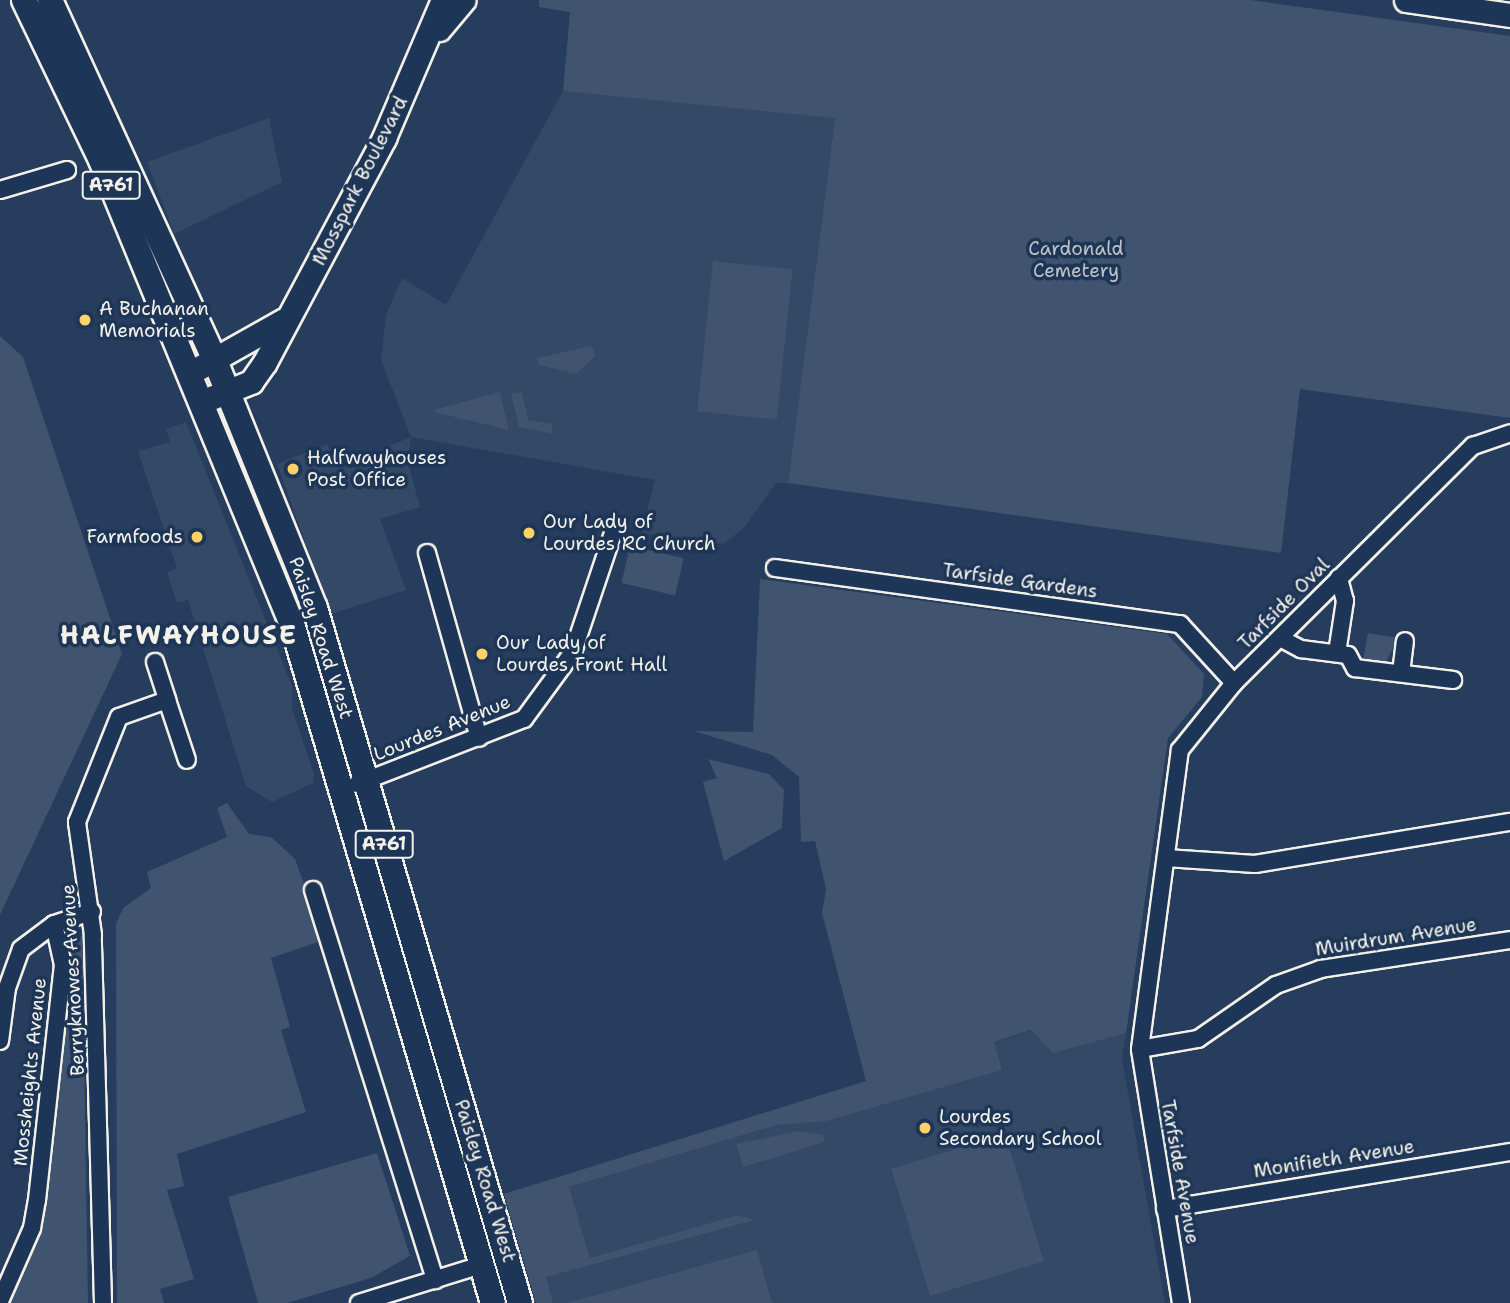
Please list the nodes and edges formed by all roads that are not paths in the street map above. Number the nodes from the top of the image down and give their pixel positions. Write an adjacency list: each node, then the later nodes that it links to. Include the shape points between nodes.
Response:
1 (24, 0): 8 (main road, Paisley Road West / A761)
2 (50, 0): 8 (main road, Paisley Road West / A761)
3 (443, 0): 7 (street, Mosspark Boulevard)
4 (463, 0): 7 (street, Mosspark Boulevard)
5 (1406, 0): 6 (street)
6 (1510, 15)
7 (430, 39): 11 (street, Mosspark Boulevard, via 323,258)
8 (112, 155): 12 (main road, Paisley Road West / A761); 13 (main road, Paisley Road West / A761)
9 (67, 170): 10 (street)
10 (0, 190)
11 (284, 320): 12 (street, Mosspark Boulevard); 14 (street, Mosspark Boulevard, via 251,382)
12 (216, 363): 13 (street, Mosspark Boulevard); 14 (main road, Paisley Road West / A761)
13 (190, 373): 15 (main road, Paisley Road West / A761)
14 (228, 392): 15 (street, Mosspark Boulevard); 31 (main road, Paisley Road West / A761, via 315,608)
15 (201, 402): 32 (main road, Paisley Road West / A761, via 293,628)
16 (1510, 433): 20 (street, Tarfside Oval, via 1473,446)
17 (614, 533): 29 (street, Lourdes Avenue, via 573,652 524,719)
18 (427, 553): 29 (street)
19 (775, 568): 27 (street, Tarfside Gardens, via 1180,624)
20 (1339, 578): 21 (street, Tarfside Oval); 23 (street, via 1345,601)
21 (1280, 638): 23 (street, via 1301,649); 27 (street, Tarfside Oval)
22 (1405, 641): 25 (street)
23 (1337, 653): 25 (street, via 1348,655 1356,668)
24 (155, 662): 28 (street)
25 (1401, 673): 26 (street)
26 (1453, 680)
27 (1234, 683): 34 (street, Tarfside Oval, via 1180,750)
28 (167, 700): 30 (street); 36 (street, Berryknowes Avenue, via 118,717 87,785 77,822)
29 (478, 738): 31 (street, Lourdes Avenue)
30 (187, 760)
31 (364, 780): 32 (street, Lourdes Avenue); 50 (main road, Paisley Road West / A761)
32 (339, 792): 44 (main road, Paisley Road West / A761)
33 (1510, 822): 34 (street, via 1255,864)
34 (1166, 858): 41 (street, Tarfside Oval)
35 (313, 890): 45 (street)
36 (92, 912): 37 (street); 47 (street, Berryknowes Avenue)
37 (54, 924): 39 (street, Mossheights Avenue, via 21,949); 46 (street, Mossheights Avenue, via 63,965 37,1200 32,1228)
38 (1510, 940): 41 (street, Muirdrum Avenue, via 1321,969 1276,985 1198,1039)
39 (3, 992): 40 (street, Mossheights Avenue)
40 (0, 1041)
41 (1140, 1049): 43 (street, Tarfside Avenue)
42 (1510, 1152): 43 (street, Monifieth Avenue)
43 (1165, 1209): 51 (street, Tarfside Avenue)
44 (481, 1265): 45 (street); 49 (main road, Paisley Road West / A761)
45 (435, 1280): 48 (street)
46 (0, 1301)
47 (103, 1303)
48 (359, 1303)
49 (493, 1303)
50 (520, 1303)
51 (1181, 1303)

